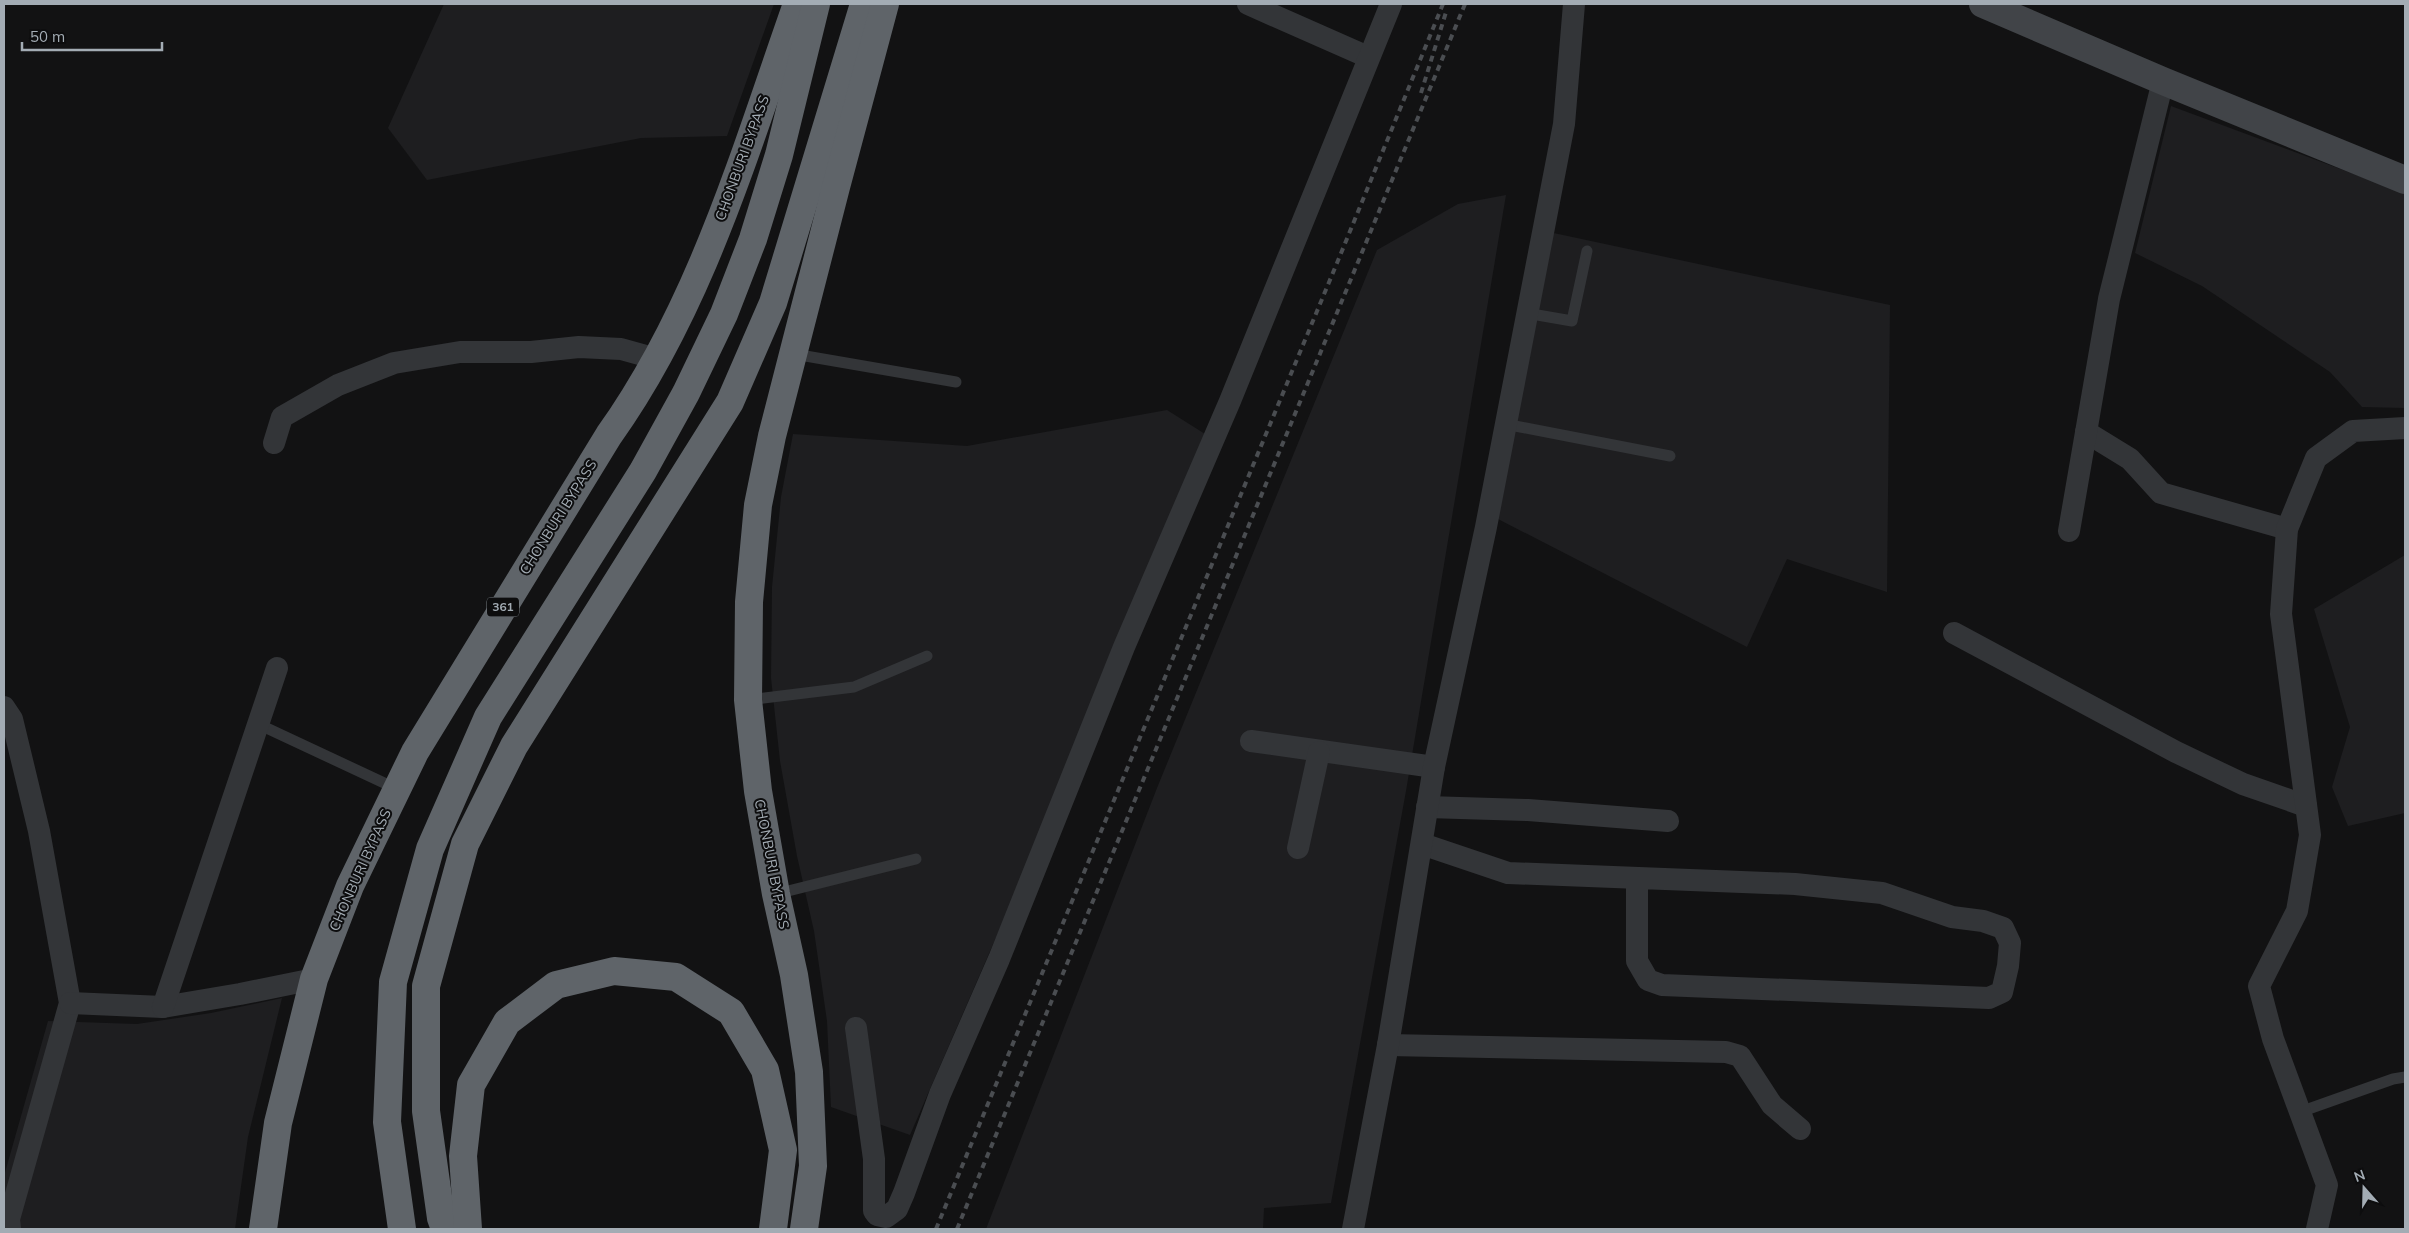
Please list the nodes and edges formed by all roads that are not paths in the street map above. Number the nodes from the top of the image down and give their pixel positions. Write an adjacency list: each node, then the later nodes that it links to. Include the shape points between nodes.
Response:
1 (797, 4): 15 (highway, CHONBURI BYPASS / 361, via 705,262)
2 (816, 4): 52 (highway, via 779,155 724,314 686,393 642,471 488,717 430,849 393,982 387,1122)
3 (864, 4): 53 (highway, via 773,303 730,402 514,746 465,844 426,986 426,1111)
4 (885, 4): 14 (highway, CHONBURI BYPASS)
5 (1248, 4): 9 (street)
6 (1391, 4): 9 (street)
7 (1574, 4): 13 (street, via 1564,124)
8 (1983, 4): 10 (street)
9 (1368, 57): 45 (street, via 1230,401 940,1094 904,1193 897,1209 886,1217 877,1215 874,1210 874,1159)
10 (2163, 81): 11 (street); 19 (street, via 2109,299)
11 (2405, 180)
12 (1587, 251): 13 (lane, via 1572,321)
13 (1526, 313): 17 (street)
14 (794, 354): 16 (lane); 27 (highway, CHONBURI BYPASS, via 758,505 749,602)
15 (657, 359): 20 (street, via 621,349 579,347 531,352 460,352 394,363 338,385 282,417); 33 (highway, CHONBURI BYPASS / 361, via 638,395 604,443 415,752)
16 (956, 382)
17 (1505, 424): 21 (lane); 32 (street)
18 (2405, 428): 22 (street, via 2353,431 2316,458)
19 (2086, 432): 22 (street, via 2130,459 2161,493); 23 (street)
20 (274, 443)
21 (1670, 456)
22 (2287, 529): 34 (street, via 2281,614)
23 (2069, 531)
24 (1954, 633): 34 (street, via 2176,752 2242,784)
25 (927, 656): 27 (lane, via 854,687)
26 (277, 668): 29 (street)
27 (748, 700): 41 (highway, CHONBURI BYPASS, via 758,791)
28 (4, 707): 43 (street, via 12,719 39,831)
29 (258, 724): 33 (lane); 44 (street)
30 (1251, 741): 31 (street)
31 (1319, 752): 32 (street); 38 (street)
32 (1434, 768): 35 (street)
33 (397, 789): 42 (highway, CHONBURI BYPASS / 361, via 350,886)
34 (2306, 806): 48 (street, via 2310,835 2297,910 2259,986 2273,1040)
35 (1427, 807): 36 (street, via 1528,810); 37 (street)
36 (1668, 821)
37 (1422, 844): 40 (street, via 1508,873); 46 (street)
38 (1298, 848)
39 (916, 859): 41 (lane)
40 (1637, 878): 40 (street, via 1796,884 1882,893 1952,917 1983,921 2003,928 2010,943 2002,992 1989,998 1662,985 1648,980 1637,961)
41 (776, 894): 56 (highway, CHONBURI BYPASS, via 794,975 809,1072 813,1166)
42 (314, 979): 44 (street); 51 (highway, CHONBURI BYPASS / 361, via 278,1123)
43 (70, 1003): 44 (street); 50 (street, via 9,1219)
44 (163, 1007)
45 (856, 1028)
46 (1388, 1045): 49 (street, via 1726,1052 1740,1056 1772,1105); 57 (street)
47 (2405, 1077): 48 (lane, via 2393,1078)
48 (2300, 1112): 58 (street, via 2327,1185)
49 (1800, 1130)
50 (10, 1229)
51 (263, 1229)
52 (402, 1229)
53 (445, 1229)
54 (468, 1229): 55 (highway, via 463,1156 471,1085 507,1022 556,985 614,971 676,978 732,1012 765,1070 783,1150)
55 (773, 1229)
56 (804, 1229)
57 (1353, 1229)
58 (2317, 1229)

